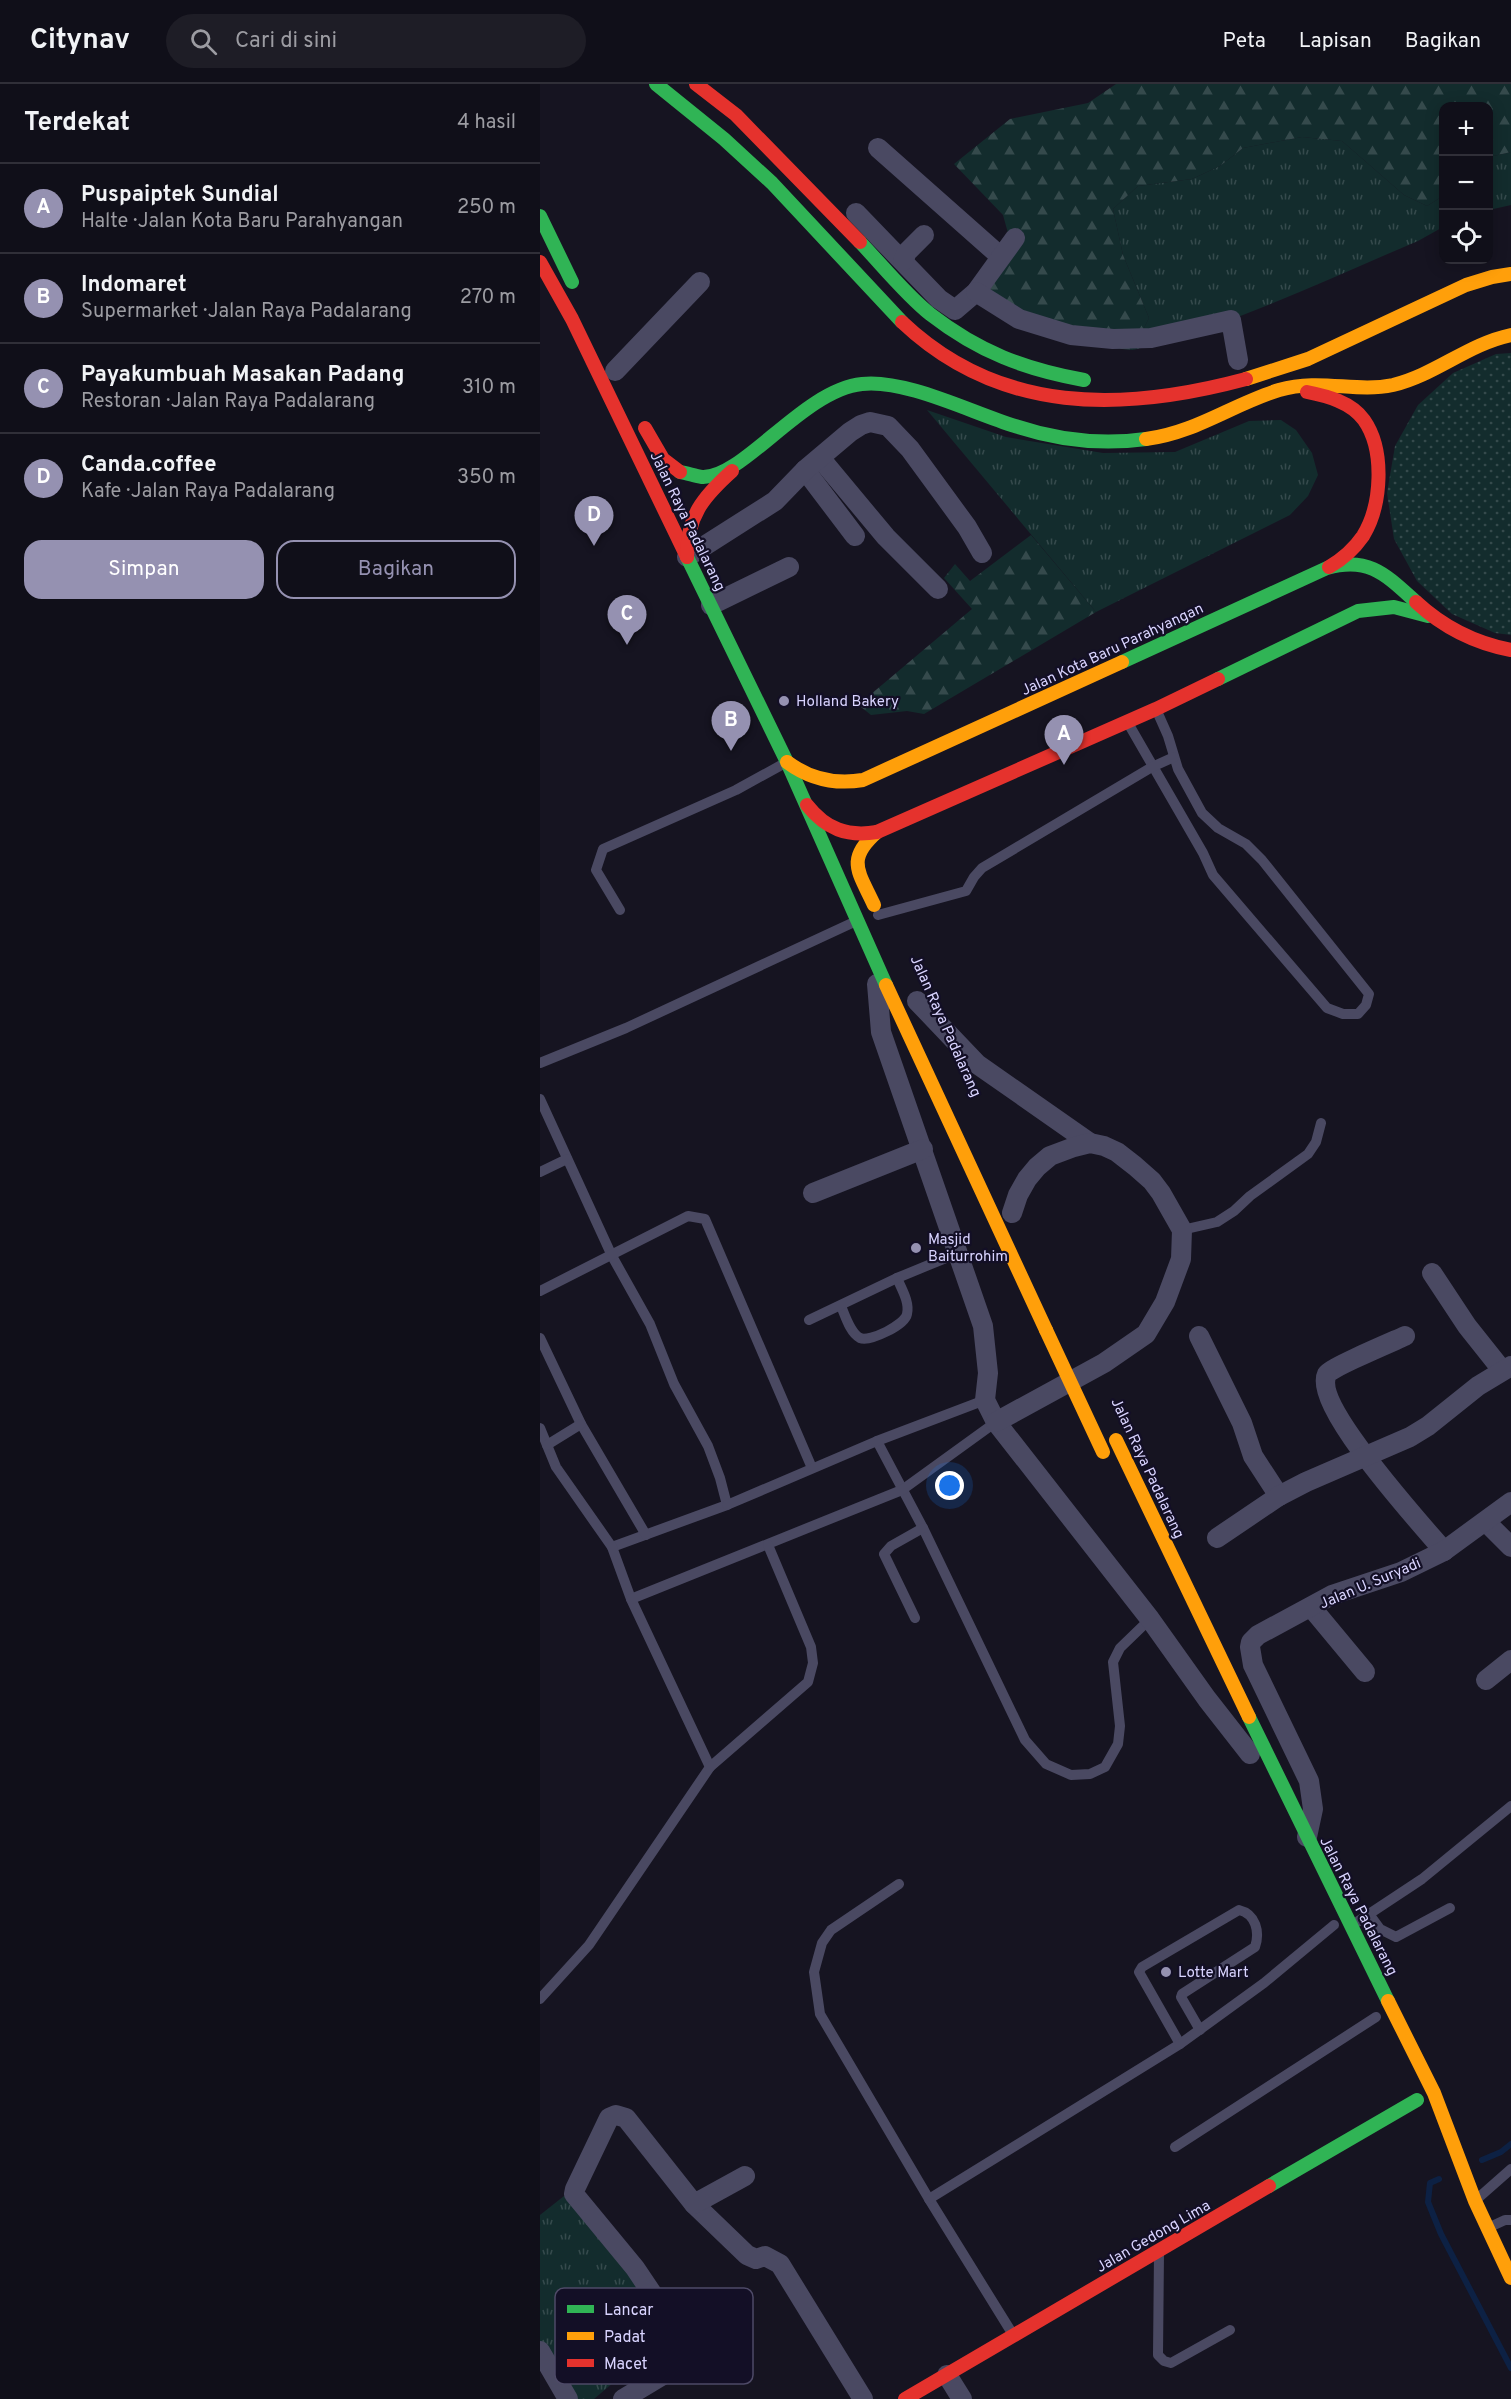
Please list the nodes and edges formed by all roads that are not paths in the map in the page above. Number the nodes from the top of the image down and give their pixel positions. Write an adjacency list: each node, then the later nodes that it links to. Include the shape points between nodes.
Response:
1 (656, 84): 11 (main road, via 721,134 912,330 950,360 995,383 1037,394 1086,402 1142,400 1263,375 1340,345 1400,313 1478,280)
2 (696, 84): 20 (main road, via 736,115 929,313 1006,360 1044,373)
3 (878, 148): 8 (street)
4 (856, 213): 9 (street)
5 (540, 216): 15 (main road)
6 (924, 234): 9 (street)
7 (1015, 238): 8 (street)
8 (1000, 256): 14 (street)
9 (903, 261): 14 (street, via 955,310)
10 (540, 262): 16 (main road, Jalan Raya Padalarang)
11 (1511, 274)
12 (700, 282): 19 (street)
13 (540, 283): 16 (main road)
14 (976, 292): 18 (street, via 1019,319 1071,335 1151,339 1231,320)
15 (578, 295)
16 (561, 298): 27 (main road, Jalan Raya Padalarang)
17 (1511, 335): 21 (main road, via 1470,347 1410,380 1391,385 1305,384)
18 (1236, 360)
19 (614, 369)
20 (1096, 380)
21 (1246, 403): 23 (main road, via 1168,436 1080,441 1017,428 897,387 865,382 831,393); 29 (main road, via 1281,393 1319,394 1353,410 1369,428 1377,463 1371,518 1357,545)
22 (640, 419): 23 (main road, Jalan Raya Padalarang, via 666,463 698,477 717,475)
23 (779, 430): 27 (main road, via 699,505 688,530)
24 (813, 465): 25 (street); 26 (street, via 861,425 870,422 888,426 938,486); 27 (street, via 775,501); 30 (street)
25 (855, 536)
26 (982, 552)
27 (687, 557): 31 (main road, Jalan Raya Padalarang)
28 (789, 567): 31 (street)
29 (1327, 568): 32 (main road, Jalan Kota Baru Parahyangan, via 1349,562 1372,567); 37 (main road, Jalan Kota Baru Parahyangan, via 869,777 850,782 827,781 812,778)
30 (938, 588)
31 (711, 605): 37 (main road, Jalan Raya Padalarang)
32 (1438, 621): 33 (main road, Jalan Kota Baru Parahyangan, via 1475,640); 34 (main road, Jalan Kota Baru Parahyangan, via 1399,608 1366,609)
33 (1511, 650)
34 (1156, 709): 35 (main road, Jalan Kota Baru Parahyangan); 36 (lane)
35 (1127, 722): 38 (lane); 40 (main road, Jalan Kota Baru Parahyangan)
36 (1174, 757): 38 (lane); 38 (lane, via 1202,813 1218,828 1246,844 1262,861 1369,994 1358,1014 1327,1008 1213,875)
37 (787, 762): 39 (main road, Jalan Raya Padalarang); 41 (lane, via 736,790 603,849 597,870)
38 (1152, 767): 43 (lane, via 982,868 966,891)
39 (802, 796): 40 (main road, Jalan Raya Padalarang, via 819,820 836,831 855,835); 42 (main road, Jalan Raya Padalarang)
40 (876, 832): 43 (main road, via 859,847 856,859)
41 (620, 910)
42 (856, 921): 44 (main road, Jalan Raya Padalarang); 47 (lane, via 626,1028)
43 (881, 921)
44 (874, 958): 51 (street, via 881,1032); 79 (main road, Jalan Raya Padalarang, bridge)
45 (914, 996): 46 (main road, Jalan Raya Padalarang); 50 (street, via 977,1064)
46 (936, 1044)
47 (540, 1063)
48 (540, 1099): 52 (lane)
49 (1321, 1123): 57 (lane, via 1308,1154 1234,1211 1217,1222)
50 (1090, 1143): 56 (street, via 1059,1151 1037,1167 1018,1195); 57 (street, via 1117,1152 1152,1181)
51 (923, 1149): 55 (street); 58 (street)
52 (567, 1159): 53 (lane); 59 (lane)
53 (540, 1172)
54 (1003, 1192): 56 (main road)
55 (813, 1193)
56 (1015, 1218)
57 (1182, 1230): 72 (street, via 1177,1272 1146,1334 1104,1363)
58 (958, 1253): 61 (lane); 71 (street, via 983,1326 988,1373)
59 (612, 1256): 62 (lane); 80 (lane, via 688,1216 705,1219); 84 (lane, via 650,1324 674,1384 708,1446)
60 (1432, 1273): 69 (street, via 1467,1326)
61 (897, 1278): 63 (lane); 63 (lane, via 907,1303 905,1318 871,1339 854,1333)
62 (540, 1291)
63 (841, 1306): 64 (lane)
64 (809, 1320)
65 (1198, 1336): 82 (street, via 1242,1424 1253,1456)
66 (1405, 1336): 78 (street, via 1332,1368 1327,1374 1329,1395)
67 (540, 1338): 73 (lane)
68 (1078, 1357): 70 (main road, Jalan Raya Padalarang)
69 (1507, 1368): 78 (street, via 1410,1437)
70 (1092, 1388)
71 (985, 1400): 72 (street); 76 (lane)
72 (996, 1422): 81 (lane); 96 (street)
73 (581, 1424): 77 (lane); 87 (lane)
74 (540, 1428): 77 (lane)
75 (1114, 1435): 104 (main road, Jalan Raya Padalarang)
76 (877, 1441): 80 (lane); 81 (lane)
77 (547, 1445): 90 (lane, via 556,1467)
78 (1364, 1456): 82 (street); 92 (street)
79 (1106, 1457)
80 (812, 1468): 84 (lane)
81 (902, 1490): 86 (lane); 89 (lane)
82 (1279, 1496): 88 (street)
83 (1511, 1502): 85 (street, Jalan U. Suryadi)
84 (727, 1505): 87 (lane)
85 (1486, 1522): 91 (street); 92 (street, Jalan U. Suryadi)
86 (923, 1528): 95 (lane, via 884,1554); 96 (lane, via 1025,1740 1046,1764 1071,1775 1090,1774 1105,1767 1118,1744 1120,1726 1113,1662 1120,1648)
87 (646, 1535): 90 (lane)
88 (1217, 1538)
89 (768, 1545): 93 (lane); 102 (lane, via 811,1647 810,1678)
90 (612, 1547): 93 (lane)
91 (1511, 1547)
92 (1444, 1551): 94 (street, Jalan U. Suryadi)
93 (630, 1599): 102 (lane)
94 (1311, 1607): 98 (street); 104 (street, Jalan U. Suryadi, via 1258,1635 1251,1642 1249,1653 1309,1781 1313,1809)
95 (915, 1618)
96 (1150, 1618): 101 (street)
97 (1511, 1660): 99 (street)
98 (1365, 1672)
99 (1486, 1680)
100 (1220, 1692): 101 (main road)
101 (1253, 1760)
102 (710, 1767): 110 (lane, via 589,1945)
103 (1511, 1806): 107 (lane, via 1422,1879)
104 (1307, 1838): 109 (main road, Jalan Raya Padalarang)
105 (899, 1884): 119 (lane, via 831,1930 822,1943 814,1971 820,2014)
106 (1449, 1908): 107 (lane, via 1396,1937 1380,1929)
107 (1369, 1914): 109 (lane)
108 (1334, 1924): 112 (lane)
109 (1352, 1926): 120 (main road, Jalan Raya Padalarang, via 1434,2093)
110 (540, 1999)
111 (1376, 2017): 116 (lane)
112 (1200, 2030): 113 (lane); 113 (lane, via 1182,1994 1255,1947 1258,1929 1245,1911 1239,1910 1139,1972)
113 (1180, 2044): 119 (lane)
114 (1417, 2100): 124 (main road, Jalan Gedong Lima)
115 (1432, 2129): 120 (main road, Jalan Raya Padalarang)
116 (1175, 2147)
117 (1511, 2169): 120 (lane)
118 (745, 2176): 121 (street)
119 (929, 2199): 128 (lane)
120 (1475, 2201): 123 (main road, Jalan Raya Padalarang)
121 (694, 2204): 126 (street, via 626,2118 609,2118 574,2194); 136 (street, via 747,2255 756,2259 765,2256 780,2264)
122 (1511, 2220): 123 (lane)
123 (1487, 2228): 125 (main road, Jalan Raya Padalarang)
124 (1159, 2252): 127 (lane, via 1158,2355 1171,2363); 128 (main road, Jalan Gedong Lima)
125 (1511, 2278)
126 (648, 2288)
127 (1230, 2330)
128 (1014, 2336): 130 (main road, Jalan Gedong Lima)
129 (540, 2351): 131 (street)
130 (947, 2375): 137 (main road, Jalan Gedong Lima); 138 (street)
131 (555, 2377)
132 (559, 2384): 134 (street)
133 (648, 2384): 135 (street)
134 (568, 2399)
135 (623, 2399)
136 (863, 2399)
137 (905, 2399)
138 (962, 2399)

